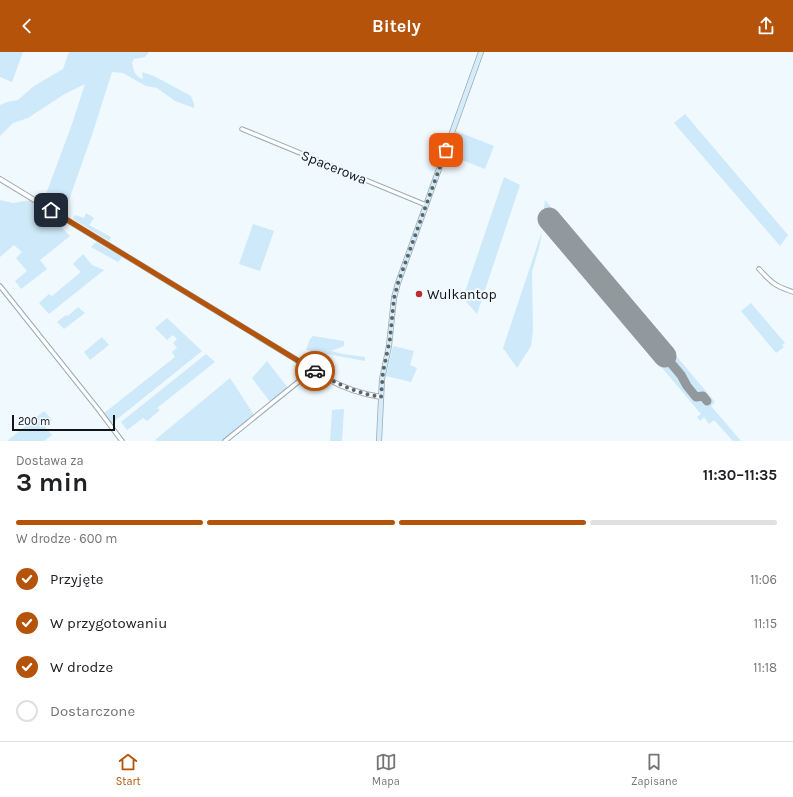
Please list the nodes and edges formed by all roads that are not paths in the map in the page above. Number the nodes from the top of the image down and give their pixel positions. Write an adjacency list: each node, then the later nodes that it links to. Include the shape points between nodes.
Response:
1 (482, 52): 4 (main road)
2 (242, 129): 4 (street, Spacerowa)
3 (0, 179): 8 (street)
4 (426, 205): 9 (main road, via 394,298)
5 (759, 269): 7 (street, via 776,286)
6 (0, 286): 10 (street)
7 (793, 292)
8 (313, 370): 9 (street, via 344,387); 11 (street)
9 (381, 397): 12 (main road)
10 (122, 441)
11 (225, 441)
12 (379, 441)

